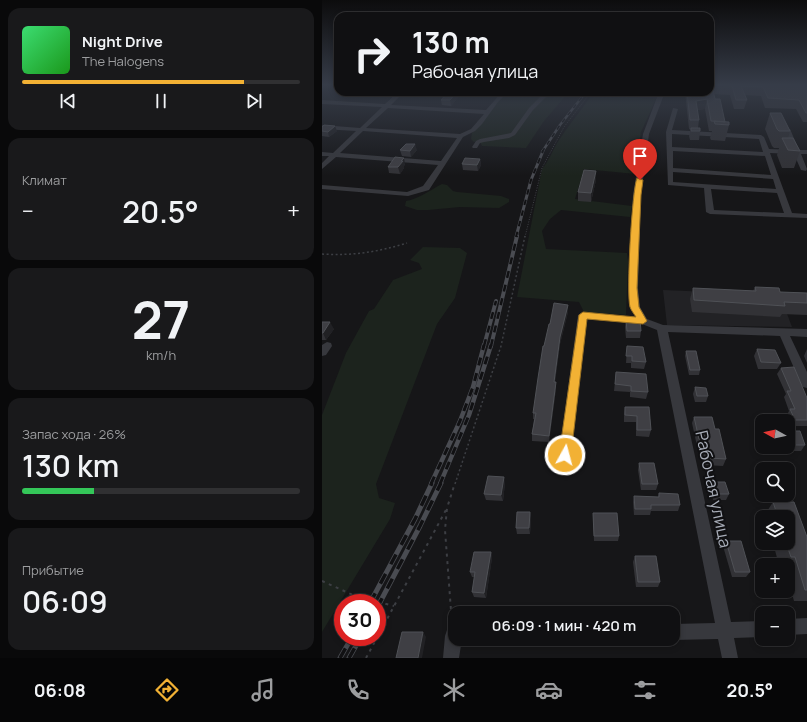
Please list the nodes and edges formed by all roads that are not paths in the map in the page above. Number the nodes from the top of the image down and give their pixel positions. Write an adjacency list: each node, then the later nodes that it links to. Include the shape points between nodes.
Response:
1 (377, 115): 7 (street)
2 (485, 115): 10 (street, via 473,130)
3 (527, 115): 11 (street, via 516,132 509,136 482,140)
4 (653, 115): 28 (street, via 646,134 637,195 633,288 635,307)
5 (675, 115): 9 (street)
6 (322, 127): 7 (street)
7 (362, 129): 10 (street); 17 (street)
8 (788, 130): 14 (street)
9 (670, 132): 12 (street); 13 (street, via 760,137)
10 (461, 136): 18 (street)
11 (475, 147)
12 (670, 150): 13 (street); 21 (street)
13 (766, 152): 14 (street); 22 (street)
14 (796, 152): 15 (street); 19 (street)
15 (807, 152)
16 (322, 154): 17 (street)
17 (334, 155): 18 (street); 20 (street)
18 (442, 163): 24 (street, via 426,188 408,194)
19 (804, 166)
20 (322, 167)
21 (670, 170): 22 (street); 23 (street, via 670,184)
22 (775, 177): 25 (street)
23 (707, 186): 25 (street); 26 (street, via 710,212)
24 (322, 187)
25 (780, 191): 26 (street)
26 (789, 215): 27 (street)
27 (807, 216)
28 (643, 321): 29 (street); 33 (street, via 583,315)
29 (662, 328): 30 (street); 37 (street, Рабочая улица)
30 (783, 332): 31 (street); 32 (street)
31 (807, 333)
32 (807, 384)
33 (565, 455)
34 (807, 626): 35 (street)
35 (795, 627)
36 (755, 629): 37 (street)
37 (724, 631): 38 (street); 41 (street, Рабочая улица)
38 (680, 632)
39 (452, 646): 40 (street)
40 (450, 658)
41 (730, 658)

